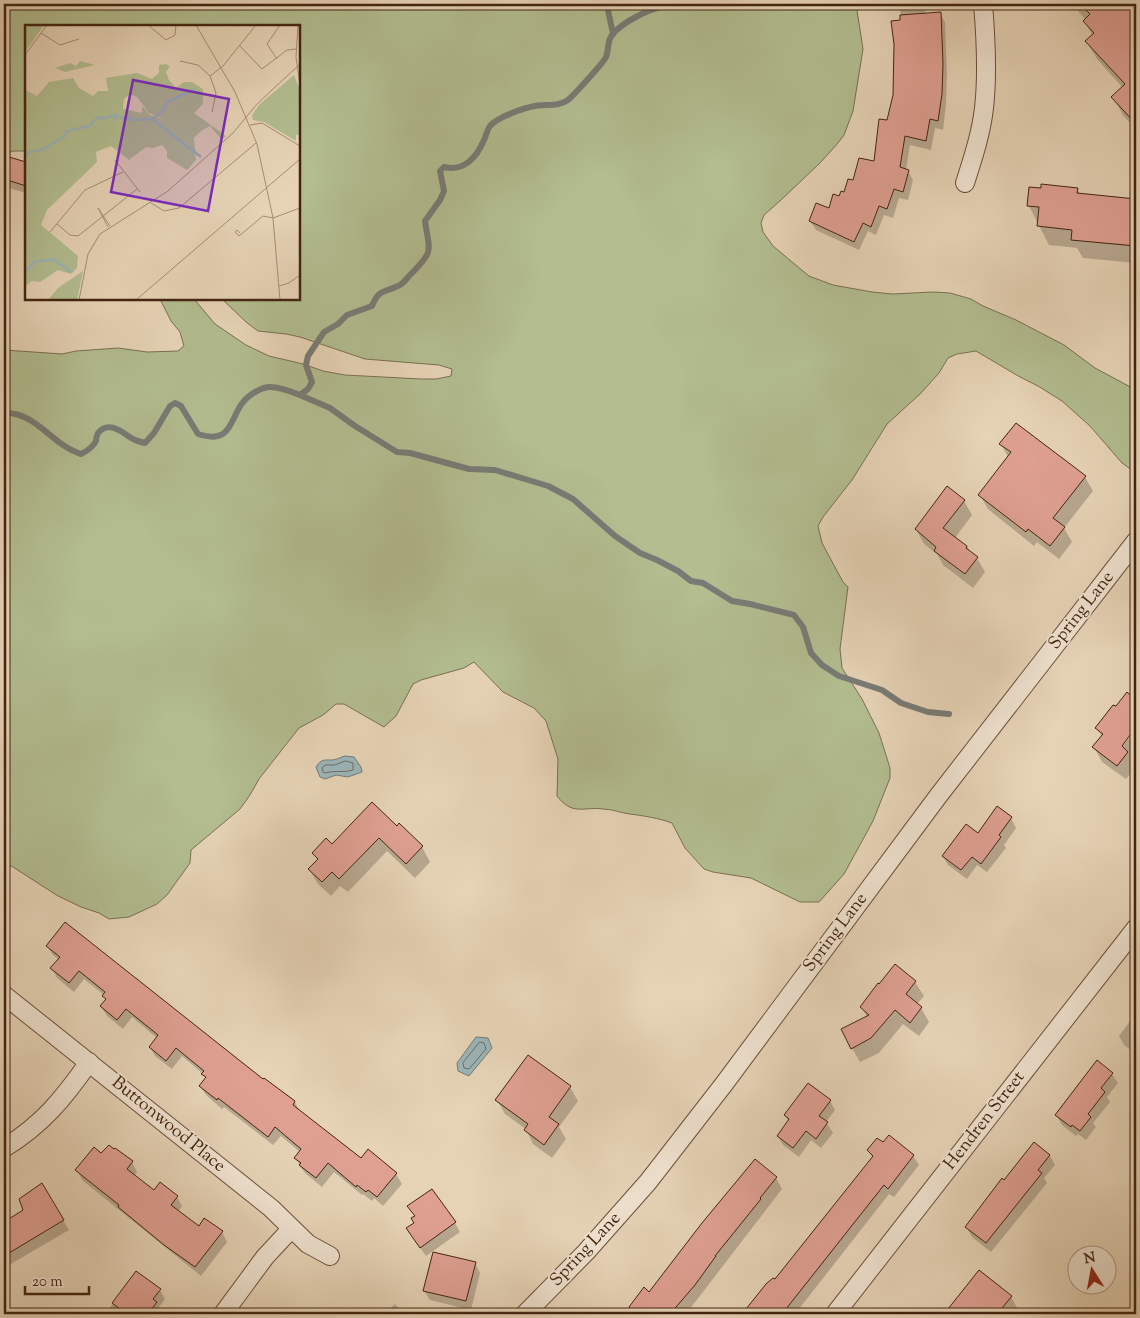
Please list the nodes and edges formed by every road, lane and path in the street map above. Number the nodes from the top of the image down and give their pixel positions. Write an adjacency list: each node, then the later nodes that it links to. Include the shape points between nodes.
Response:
1 (982, 4): 2 (street, via 987,44 984,108)
2 (965, 183)
3 (1136, 541): 11 (street, Spring Lane, via 939,795 648,1182)
4 (1136, 928): 12 (street, Hendren Street)
5 (4, 995): 6 (street, Buttonwood Place)
6 (89, 1062): 7 (street, via 51,1112); 8 (street, Buttonwood Place, via 270,1208)
7 (4, 1148)
8 (291, 1229): 9 (street, Buttonwood Place, via 308,1244); 10 (street, via 278,1241)
9 (330, 1256)
10 (223, 1314)
11 (525, 1314)
12 (835, 1314)

